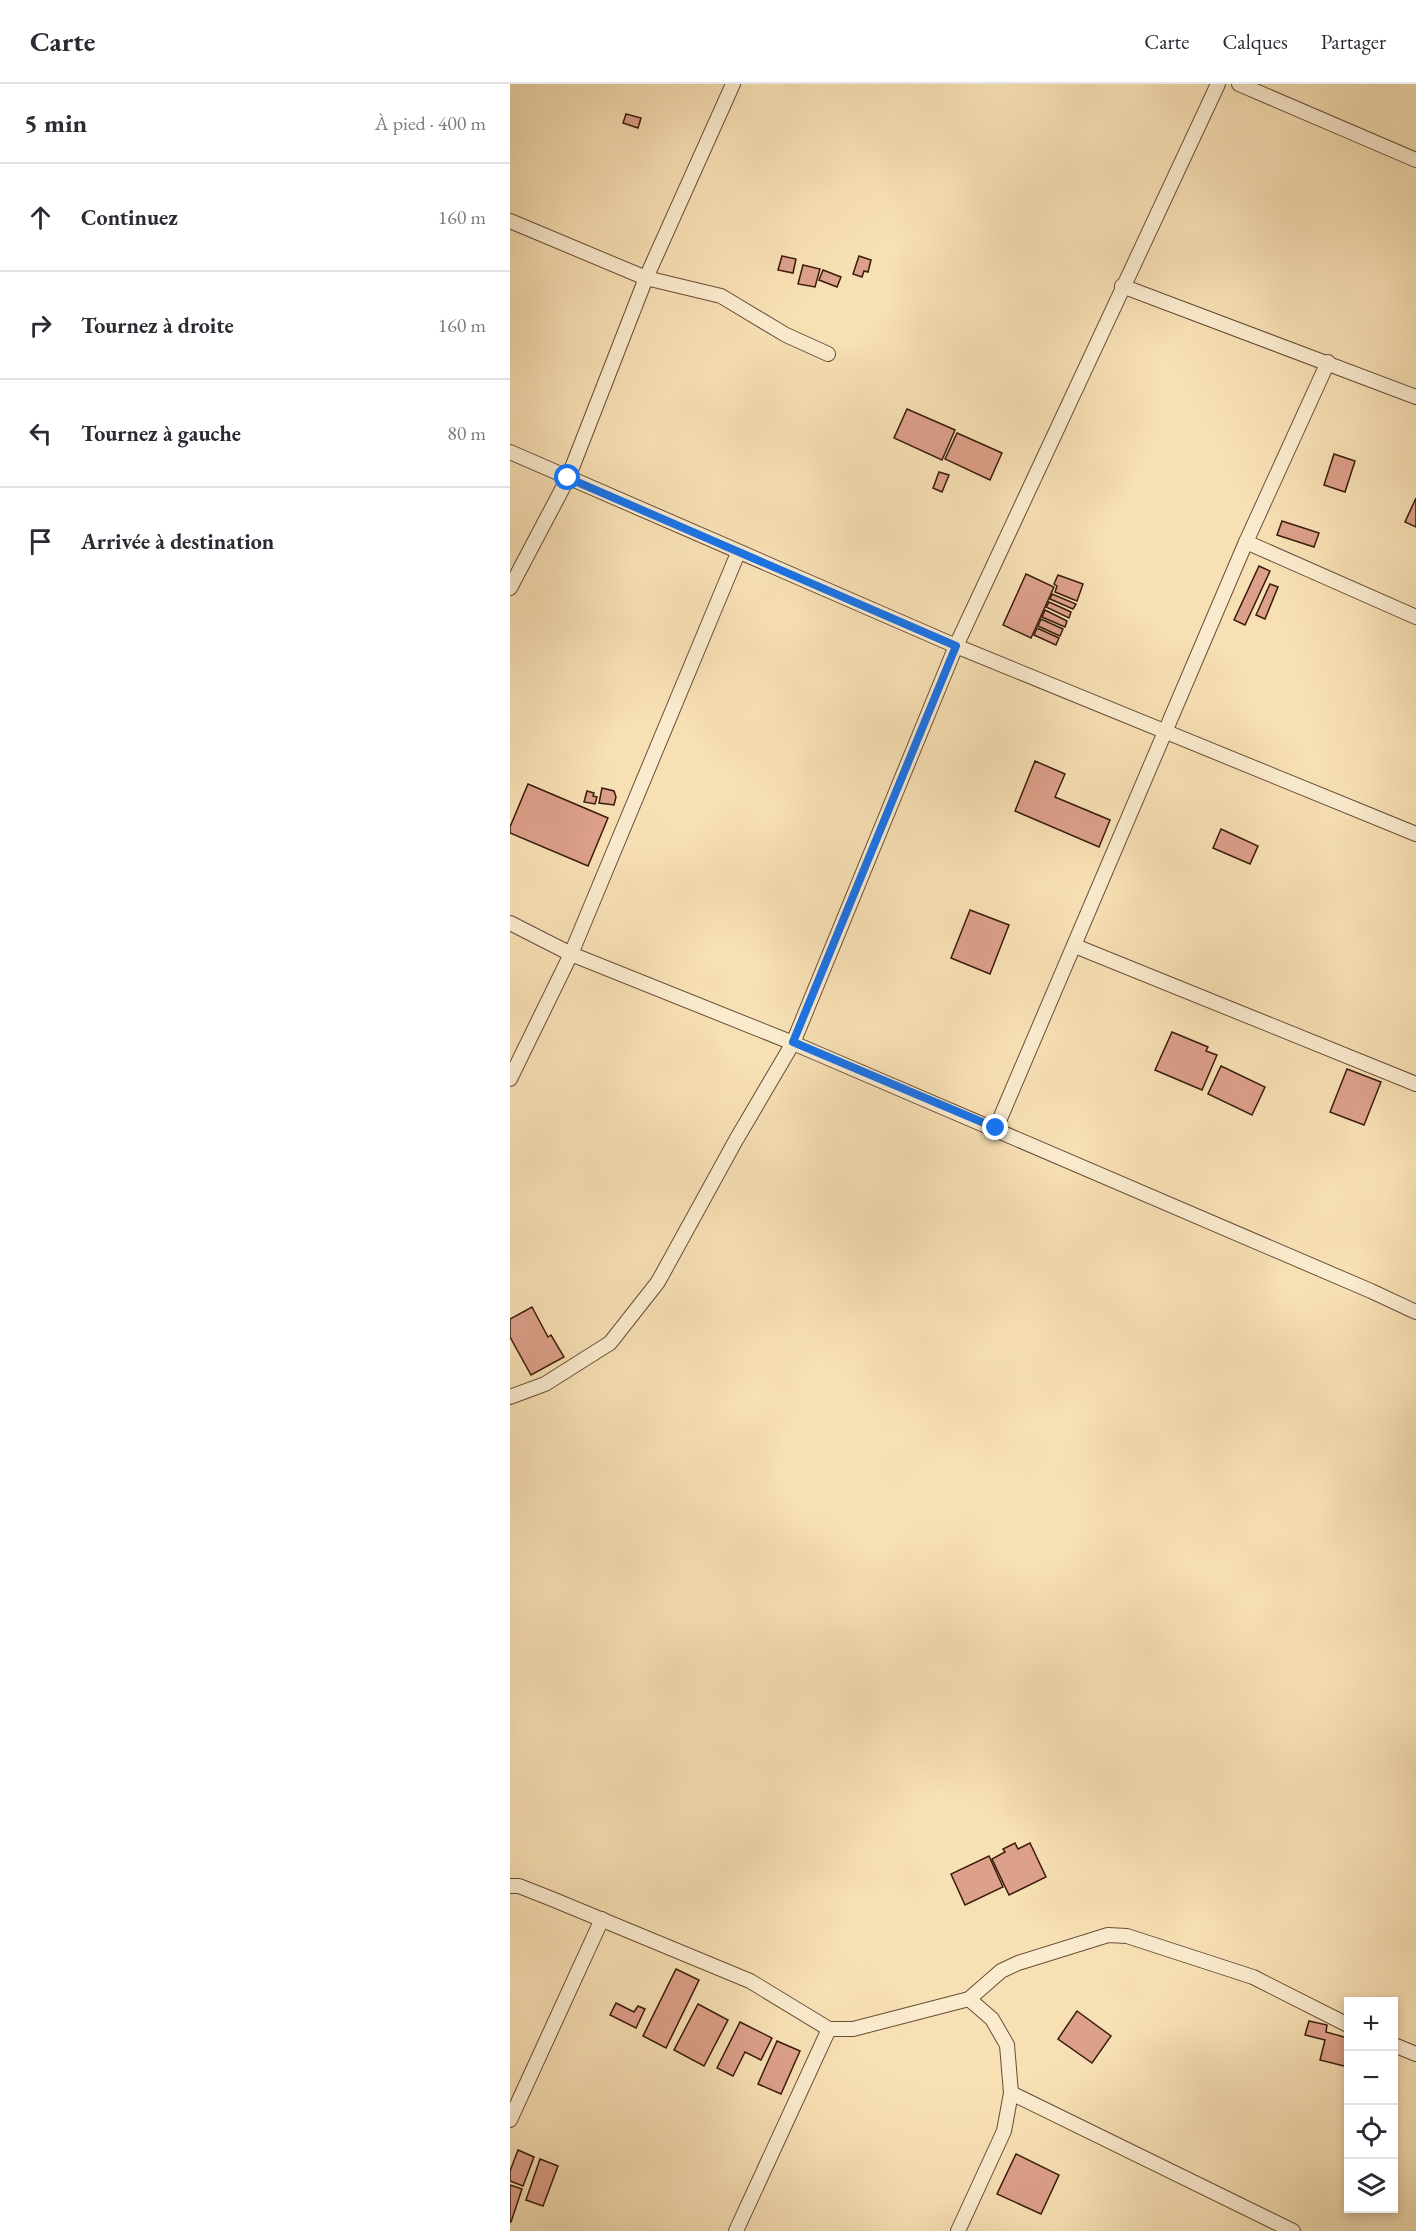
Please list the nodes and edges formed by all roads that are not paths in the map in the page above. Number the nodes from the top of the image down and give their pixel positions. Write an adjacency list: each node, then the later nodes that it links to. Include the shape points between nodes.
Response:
1 (733, 84): 6 (street)
2 (1218, 84): 7 (street)
3 (1239, 84): 4 (street)
4 (1416, 160)
5 (510, 221): 6 (street)
6 (646, 278): 8 (street, via 721,296 786,335); 12 (street)
7 (1122, 286): 9 (street); 17 (street)
8 (828, 354)
9 (1328, 362): 10 (street); 13 (street)
10 (1416, 397)
11 (510, 452): 12 (street)
12 (568, 478): 14 (street); 15 (street)
13 (1246, 542): 16 (street); 18 (street)
14 (738, 553): 17 (street); 22 (street)
15 (510, 588)
16 (1416, 616)
17 (956, 646): 18 (street); 23 (street)
18 (1165, 731): 19 (street); 21 (street)
19 (1416, 834)
20 (510, 923): 22 (street)
21 (1075, 946): 25 (street); 26 (street)
22 (571, 954): 23 (street); 24 (street)
23 (793, 1042): 26 (street); 28 (street, via 658,1282 610,1342 545,1384)
24 (510, 1079)
25 (1416, 1084)
26 (996, 1128): 27 (street)
27 (1416, 1312)
28 (510, 1397)
29 (510, 1886): 30 (street, via 519,1886)
30 (602, 1919): 33 (street, via 750,1981); 37 (street)
31 (969, 1999): 32 (street, via 1001,1971 1018,1963 1108,1935 1128,1936 1253,1977); 33 (street, via 853,2029); 36 (street, via 992,2019 1006,2045)
32 (1344, 2023)
33 (829, 2029): 38 (street)
34 (1398, 2047): 35 (street)
35 (1416, 2054)
36 (1011, 2093): 39 (street, via 1004,2131); 40 (street)
37 (510, 2120)
38 (736, 2231)
39 (958, 2231)
40 (1293, 2231)

